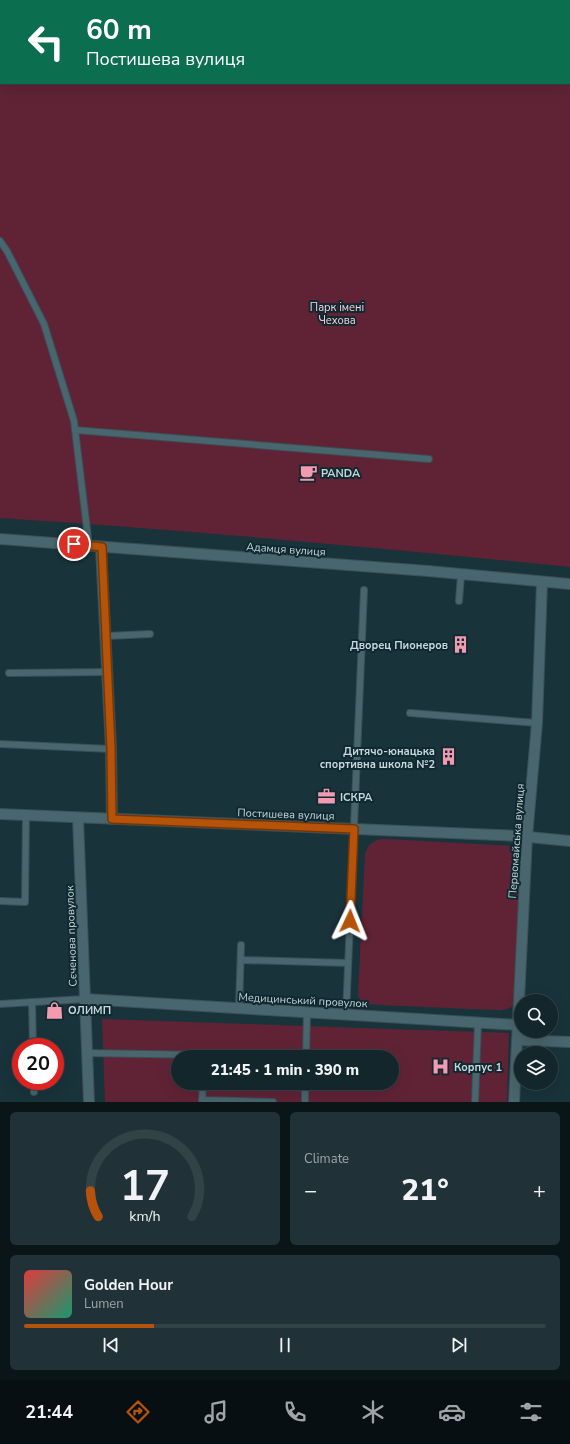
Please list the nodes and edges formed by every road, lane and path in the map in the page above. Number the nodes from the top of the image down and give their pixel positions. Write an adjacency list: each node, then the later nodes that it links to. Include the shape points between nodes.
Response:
1 (0, 241): 2 (lane, via 44,324)
2 (75, 430): 3 (lane); 5 (lane)
3 (429, 459)
4 (0, 539): 5 (street, Адамця вулиця)
5 (89, 546): 6 (street, Адамця вулиця)
6 (102, 547): 7 (street, Адамця вулиця); 13 (street)
7 (461, 575): 8 (street, Адамця вулиця); 11 (lane)
8 (542, 582): 9 (street, Адамця вулиця); 17 (street, Первомайська вулиця)
9 (570, 584)
10 (364, 590): 24 (lane)
11 (459, 601)
12 (150, 634): 13 (lane)
13 (107, 636): 14 (street)
14 (108, 672): 15 (lane); 19 (street)
15 (9, 673)
16 (410, 713): 17 (lane)
17 (537, 723): 25 (street, Первомайська вулиця)
18 (0, 744): 19 (lane)
19 (111, 749): 23 (street)
20 (0, 814): 21 (street, Постишева вулиця)
21 (26, 815): 22 (street, Постишева вулиця); 27 (lane, via 25,902)
22 (78, 818): 23 (street, Постишева вулиця); 32 (street, Сєченова провулок)
23 (112, 819): 24 (street, Постишева вулиця)
24 (354, 829): 25 (street, Постишева вулиця); 30 (lane)
25 (527, 837): 26 (street, Постишева вулиця); 31 (street, Первомайська вулиця)
26 (570, 841)
27 (0, 901)
28 (241, 945): 29 (lane)
29 (240, 960): 30 (lane); 35 (lane)
30 (348, 963): 37 (lane)
31 (520, 994)
32 (85, 999): 33 (lane); 35 (street, Медицинський провулок); 44 (street, Сєченова провулок)
33 (32, 1002): 34 (lane); 40 (lane)
34 (0, 1004)
35 (239, 1008): 36 (street, Медицинський провулок)
36 (307, 1013): 37 (street, Медицинський провулок); 43 (lane)
37 (346, 1015): 38 (street, Медицинський провулок)
38 (478, 1023): 39 (street, Медицинський провулок); 52 (lane)
39 (514, 1025)
40 (33, 1038)
41 (518, 1040): 42 (street); 53 (street, Первомайська вулиця)
42 (570, 1042)
43 (306, 1050)
44 (87, 1052): 45 (lane); 49 (street, Сєченова провулок)
45 (171, 1054)
46 (203, 1090): 48 (lane)
47 (305, 1090): 51 (lane)
48 (202, 1101): 50 (lane)
49 (89, 1102)
50 (272, 1102)
51 (305, 1102)
52 (475, 1102)
53 (514, 1102)

